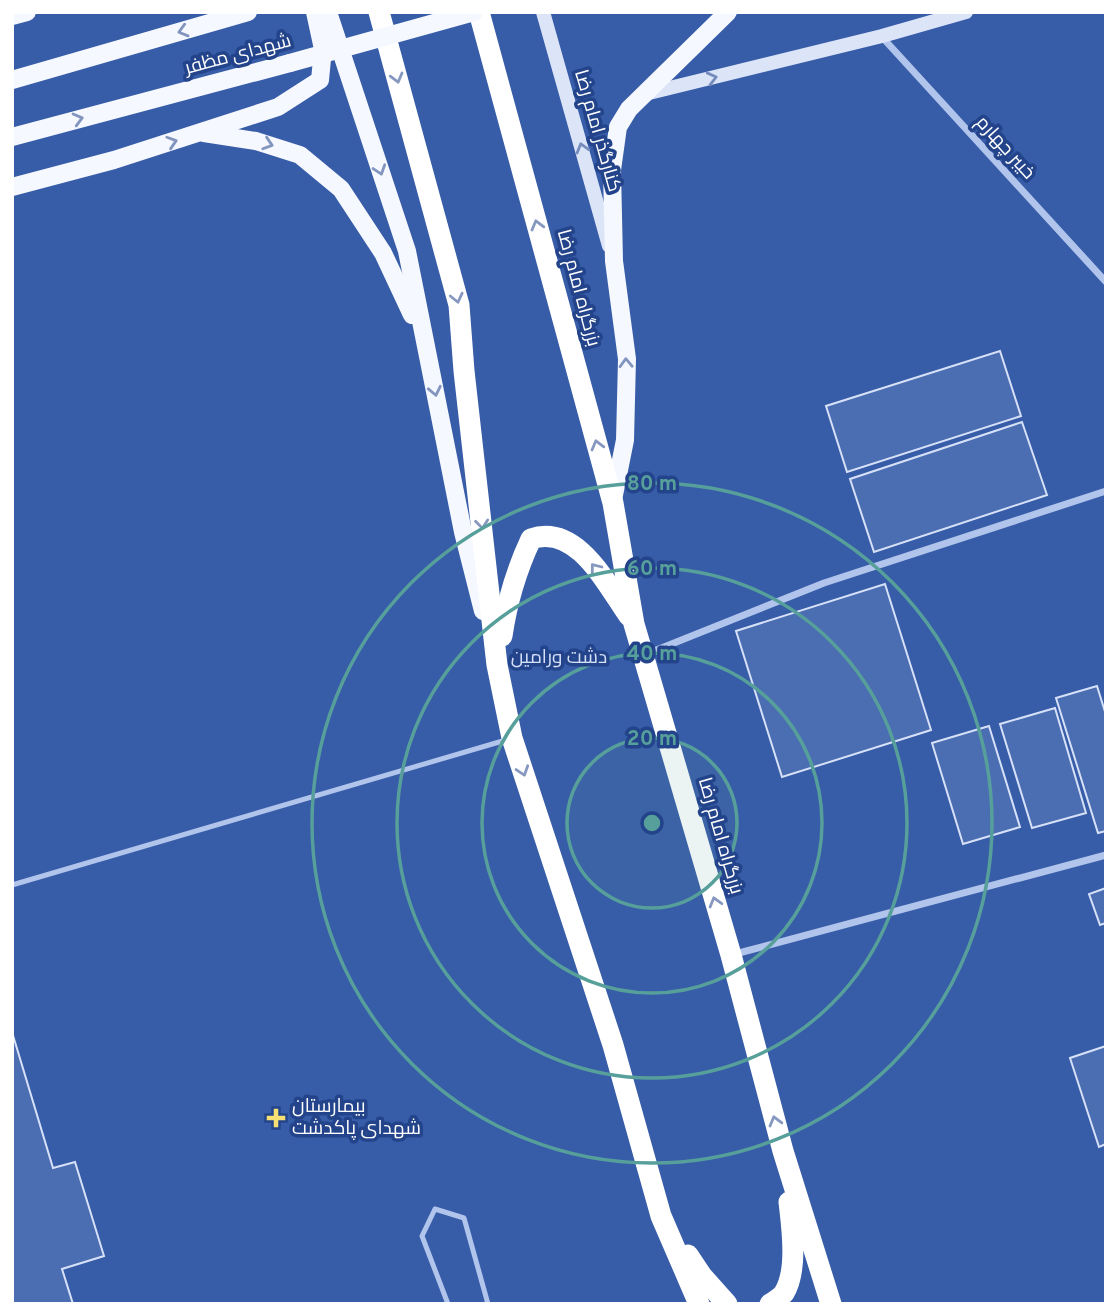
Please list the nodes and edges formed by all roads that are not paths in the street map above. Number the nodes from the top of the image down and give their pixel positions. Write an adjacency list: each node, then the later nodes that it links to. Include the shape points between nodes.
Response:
1 (27, 12): 11 (main road)
2 (248, 12): 13 (main road, شهدای مظفر, one-way to 13)
3 (315, 12): 15 (main road, via 323,49 320,80 278,107)
4 (328, 12): 20 (main road, one-way to 20, via 407,251)
5 (379, 12): 25 (highway, one-way to 25, via 459,305)
6 (474, 12): 16 (main road, شهدای مظفر, one-way to 6, bridge)
7 (479, 12): 22 (highway, بزرگراه امام رضا, one-way to 7)
8 (543, 12): 18 (main road, کنارگذر امام رضا, one-way to 8)
9 (728, 12): 14 (main road)
10 (967, 12): 12 (main road)
11 (12, 16)
12 (882, 36): 14 (main road, one-way to 12); 19 (street, خیبر چهارم)
13 (12, 80)
14 (646, 94): 18 (main road, via 618,127 612,170)
15 (201, 132): 17 (main road, one-way to 15); 20 (main road, one-way to 20, via 256,141 300,155 341,189 383,253)
16 (12, 137)
17 (12, 187)
18 (614, 261): 22 (main road, one-way to 18, via 625,440 627,359)
19 (1106, 282)
20 (424, 341): 25 (main road, one-way to 25, via 463,533)
21 (1106, 491): 24 (street, via 824,583)
22 (613, 503): 23 (highway, بزرگراه امام رضا)
23 (634, 624): 24 (highway, بزرگراه امام رضا); 25 (highway, one-way to 25, via 586,557 564,540 542,535 531,539 517,567)
24 (643, 655): 29 (highway, بزرگراه امام رضا, one-way to 24)
25 (497, 665): 26 (highway)
26 (512, 738): 28 (lane); 31 (highway, one-way to 31, via 613,1045)
27 (1106, 855): 29 (street)
28 (12, 885)
29 (731, 955): 30 (highway, بزرگراه امام رضا, one-way to 29)
30 (783, 1151): 36 (highway, via 792,1224 792,1274 783,1295); 37 (highway, بزرگراه امام رضا)
31 (662, 1216): 34 (highway); 35 (highway)
32 (448, 1304): 33 (lane, via 422,1236 435,1209 464,1218)
33 (488, 1304)
34 (699, 1304)
35 (727, 1304)
36 (770, 1304)
37 (831, 1304)

